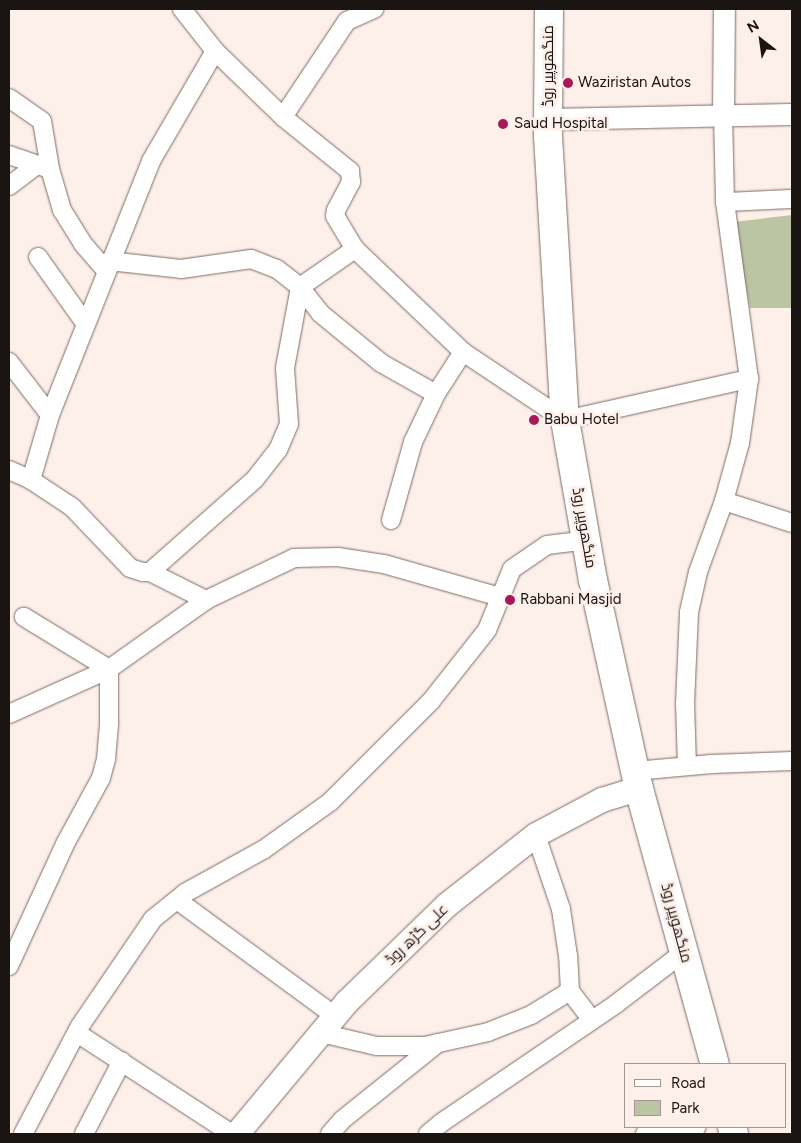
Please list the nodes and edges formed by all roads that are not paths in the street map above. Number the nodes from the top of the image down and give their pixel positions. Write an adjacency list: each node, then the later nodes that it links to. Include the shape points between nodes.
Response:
1 (182, 9): 5 (street)
2 (374, 9): 9 (street, via 347,21)
3 (549, 9): 10 (main road, منگھوپیر روڈ)
4 (724, 9): 7 (street)
5 (215, 51): 9 (street); 18 (street, via 151,161)
6 (9, 98): 12 (street, via 42,121)
7 (723, 114): 8 (street); 10 (street); 15 (street)
8 (792, 114)
9 (283, 117): 16 (street, via 350,171 351,182 335,216)
10 (548, 119): 26 (main road, منگھوپیر روڈ)
11 (9, 155): 12 (street)
12 (44, 167): 13 (street); 18 (street, via 62,210 83,244)
13 (9, 186)
14 (792, 199): 15 (street)
15 (726, 202): 23 (street)
16 (355, 248): 19 (street); 21 (street)
17 (38, 257): 20 (street)
18 (108, 266): 19 (street, via 181,269 251,259 277,268); 20 (street)
19 (300, 287): 24 (street, via 320,313 381,363); 33 (street, via 285,368 289,424 278,450 255,479)
20 (85, 323): 25 (street)
21 (463, 352): 24 (street); 26 (street)
22 (9, 362): 25 (street)
23 (749, 379): 26 (street); 29 (street, via 740,443)
24 (436, 394): 30 (street, via 413,442)
25 (50, 415): 28 (street)
26 (565, 420): 32 (main road, منگھوپیر روڈ)
27 (9, 470): 28 (street)
28 (31, 480): 33 (street, via 72,507 130,568)
29 (724, 501): 31 (street); 40 (street, via 698,572 689,612 685,704)
30 (391, 520)
31 (792, 524)
32 (586, 540): 34 (street, via 547,545 512,569); 41 (main road, منگھوپیر روڈ)
33 (150, 572): 35 (street)
34 (500, 597): 35 (street, via 384,564 314,556 294,558 276,565); 43 (street, via 486,630 431,701 330,802 263,850)
35 (206, 600): 37 (street)
36 (24, 617): 37 (street)
37 (109, 669): 38 (street); 45 (street, via 109,722 101,778)
38 (9, 714)
39 (792, 761): 40 (street)
40 (687, 766): 41 (street)
41 (637, 780): 42 (main road, علی گڑھ روڈ); 44 (main road, منگھوپیر روڈ)
42 (536, 835): 46 (street, via 561,909); 48 (main road, علی گڑھ روڈ, via 447,905 347,1002)
43 (176, 900): 48 (street); 49 (street, via 152,919)
44 (684, 952): 47 (street); 52 (main road, منگھوپیر روڈ)
45 (10, 958)
46 (570, 991): 47 (street); 50 (street, via 531,1014 488,1032)
47 (592, 1020): 59 (street)
48 (328, 1025): 50 (street, via 376,1046); 57 (main road, علی گڑھ روڈ)
49 (77, 1033): 51 (street); 54 (street)
50 (438, 1043): 58 (street, via 342,1120)
51 (122, 1061): 55 (street); 56 (street)
52 (715, 1063)
53 (690, 1128): 60 (street)
54 (23, 1134)
55 (84, 1134)
56 (232, 1134)
57 (237, 1134)
58 (330, 1134)
59 (428, 1134)
60 (646, 1134)

